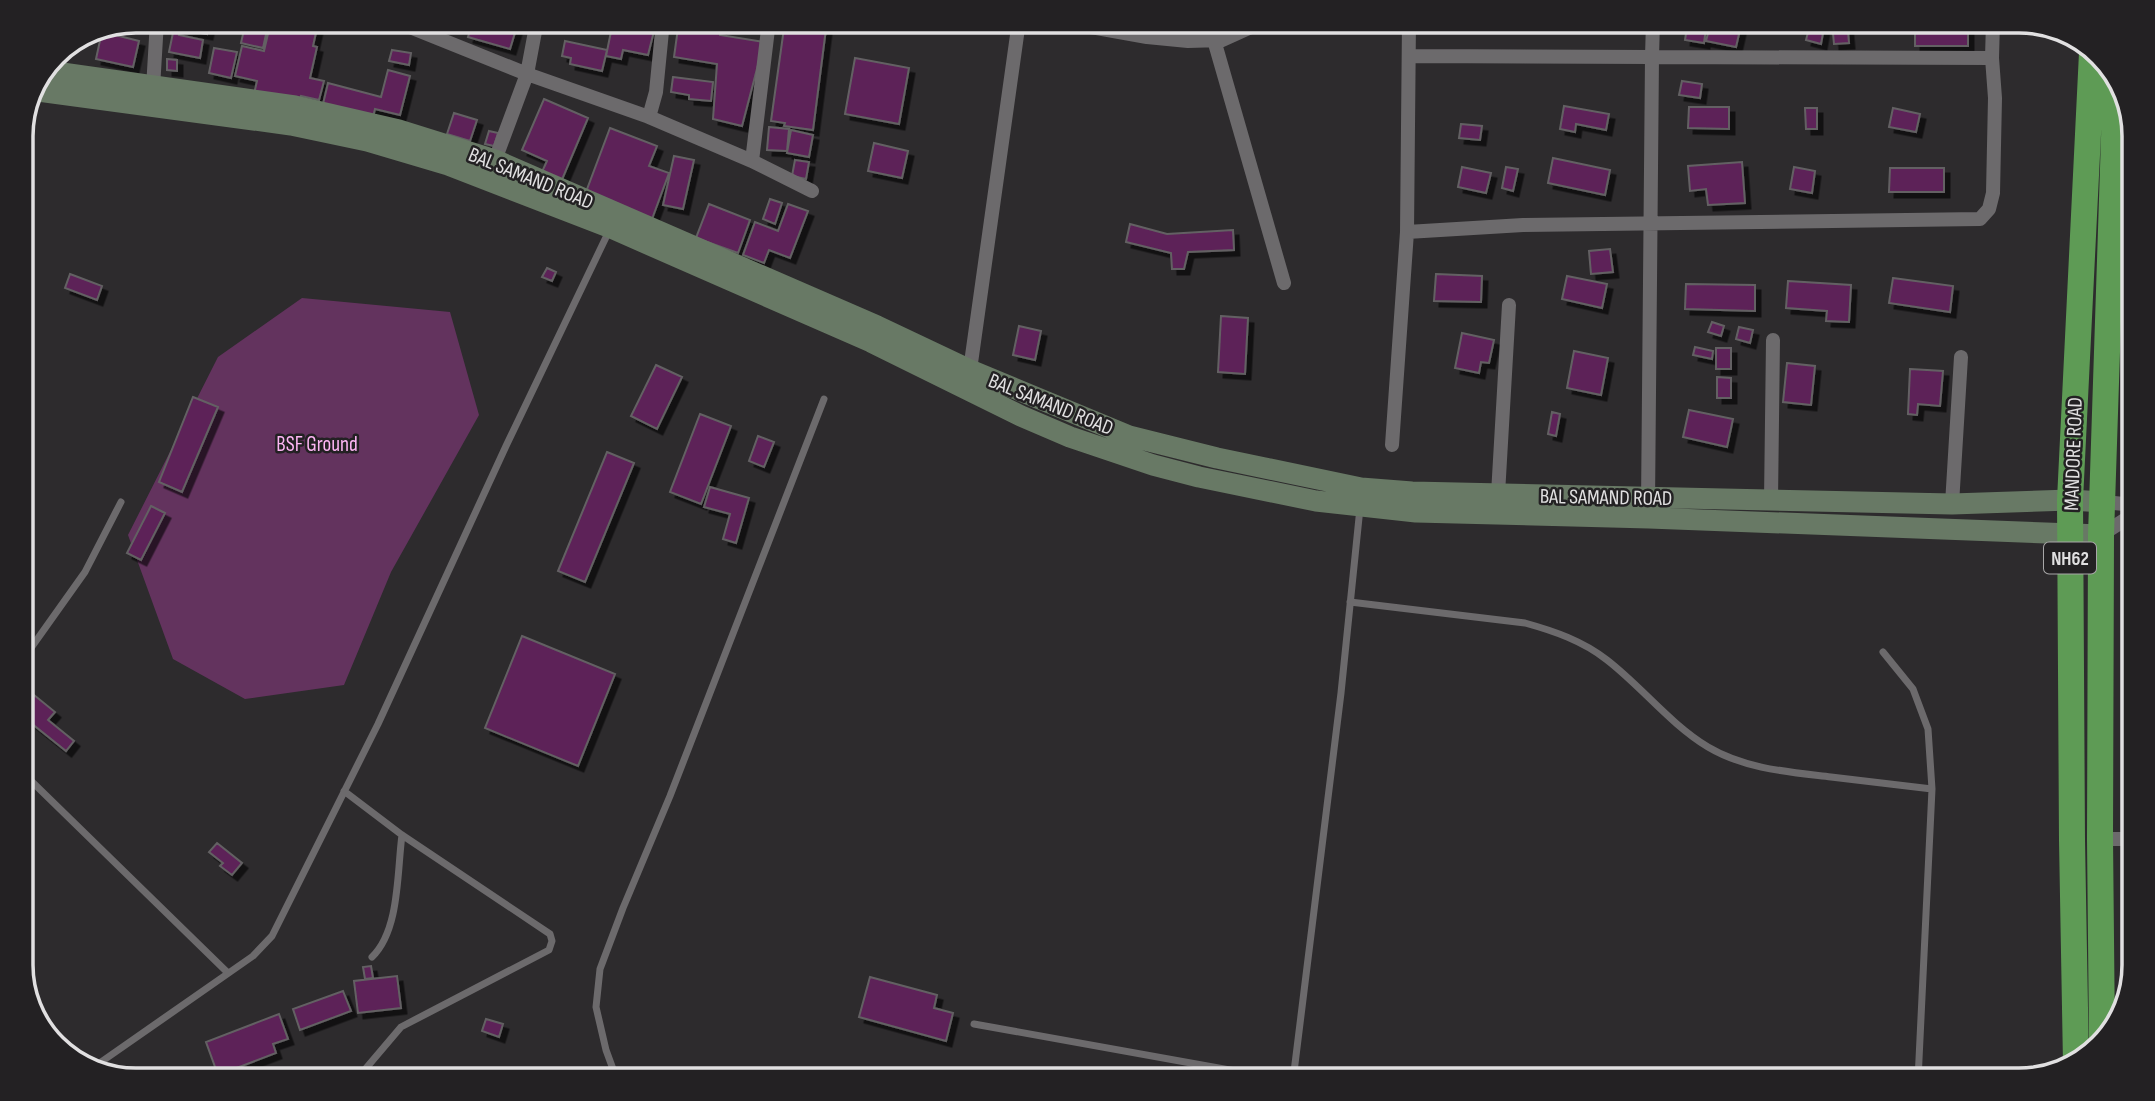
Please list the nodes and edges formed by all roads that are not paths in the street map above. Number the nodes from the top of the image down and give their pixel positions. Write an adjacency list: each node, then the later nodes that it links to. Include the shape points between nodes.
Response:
1 (156, 33): 19 (street)
2 (431, 33): 18 (street)
3 (535, 33): 18 (street)
4 (662, 33): 23 (street)
5 (768, 33): 25 (street)
6 (1017, 33): 34 (street)
7 (1126, 33): 12 (street)
8 (1237, 33): 12 (street)
9 (1409, 33): 13 (street)
10 (1653, 33): 14 (street)
11 (1993, 33): 15 (street)
12 (1214, 40): 30 (street)
13 (1409, 56): 14 (street); 29 (street)
14 (1652, 57): 15 (street); 28 (street)
15 (1992, 58): 28 (street, via 1993,192 1989,209 1980,219)
16 (2091, 63): 39 (highway, MANDORE ROAD / NH62)
17 (57, 72): 19 (main road, BAL SAMAND ROAD)
18 (527, 74): 23 (street); 24 (street)
19 (153, 88): 22 (main road, BAL SAMAND ROAD)
20 (43, 93): 22 (main road, BAL SAMAND ROAD)
21 (2115, 101): 41 (highway, MANDORE ROAD / NH62)
22 (293, 116): 24 (main road, BAL SAMAND ROAD, via 399,130); 27 (main road, BAL SAMAND ROAD)
23 (649, 117): 25 (street)
24 (495, 160): 27 (main road, BAL SAMAND ROAD)
25 (752, 161): 26 (street)
26 (812, 191)
27 (614, 221): 34 (main road, BAL SAMAND ROAD, via 877,326); 44 (main road, BAL SAMAND ROAD, via 1070,437 1153,466); 54 (lane)
28 (1650, 223): 29 (street); 45 (street)
29 (1407, 232): 36 (street)
30 (1284, 283)
31 (1509, 304): 37 (street)
32 (1773, 340): 38 (street)
33 (1961, 357): 42 (street)
34 (970, 370): 37 (main road, BAL SAMAND ROAD, via 1129,436 1217,458 1361,488)
35 (824, 400): 66 (lane, via 600,969 596,1007)
36 (1392, 445)
37 (1498, 494): 45 (main road, BAL SAMAND ROAD)
38 (1771, 500): 42 (main road, BAL SAMAND ROAD); 45 (main road, BAL SAMAND ROAD)
39 (2070, 500): 41 (main road, BAL SAMAND ROAD); 42 (main road, BAL SAMAND ROAD); 47 (highway, MANDORE ROAD / NH62)
40 (121, 502): 50 (lane, via 85,572)
41 (2104, 502): 43 (street); 48 (highway, MANDORE ROAD / NH62)
42 (1952, 504)
43 (2122, 504)
44 (1360, 508): 45 (main road, BAL SAMAND ROAD, via 1479,515); 49 (lane)
45 (1648, 508): 47 (main road, BAL SAMAND ROAD)
46 (2122, 522): 48 (street)
47 (2070, 535): 48 (main road, BAL SAMAND ROAD); 58 (highway, MANDORE ROAD / NH62)
48 (2101, 535): 56 (highway, MANDORE ROAD / NH62)
49 (1350, 602): 53 (lane, via 1552,630 1607,660 1688,733 1734,759 1769,770); 68 (lane)
50 (33, 645)
51 (1883, 652): 53 (lane, via 1913,689 1928,729)
52 (33, 783): 60 (lane)
53 (1932, 789): 69 (lane)
54 (344, 791): 55 (lane); 60 (lane, via 272,936)
55 (402, 835): 59 (lane, via 391,924 385,942); 65 (lane, via 550,934 552,942 549,950 536,958 401,1027)
56 (2099, 839): 57 (street); 58 (street); 62 (highway, MANDORE ROAD / NH62)
57 (2122, 839)
58 (2072, 840): 63 (highway, MANDORE ROAD / NH62)
59 (372, 957)
60 (228, 974): 64 (lane)
61 (974, 1024): 67 (lane)
62 (2102, 1025)
63 (2076, 1050)
64 (102, 1061)
65 (366, 1068)
66 (613, 1068)
67 (1218, 1068)
68 (1294, 1068)
69 (1919, 1068)

